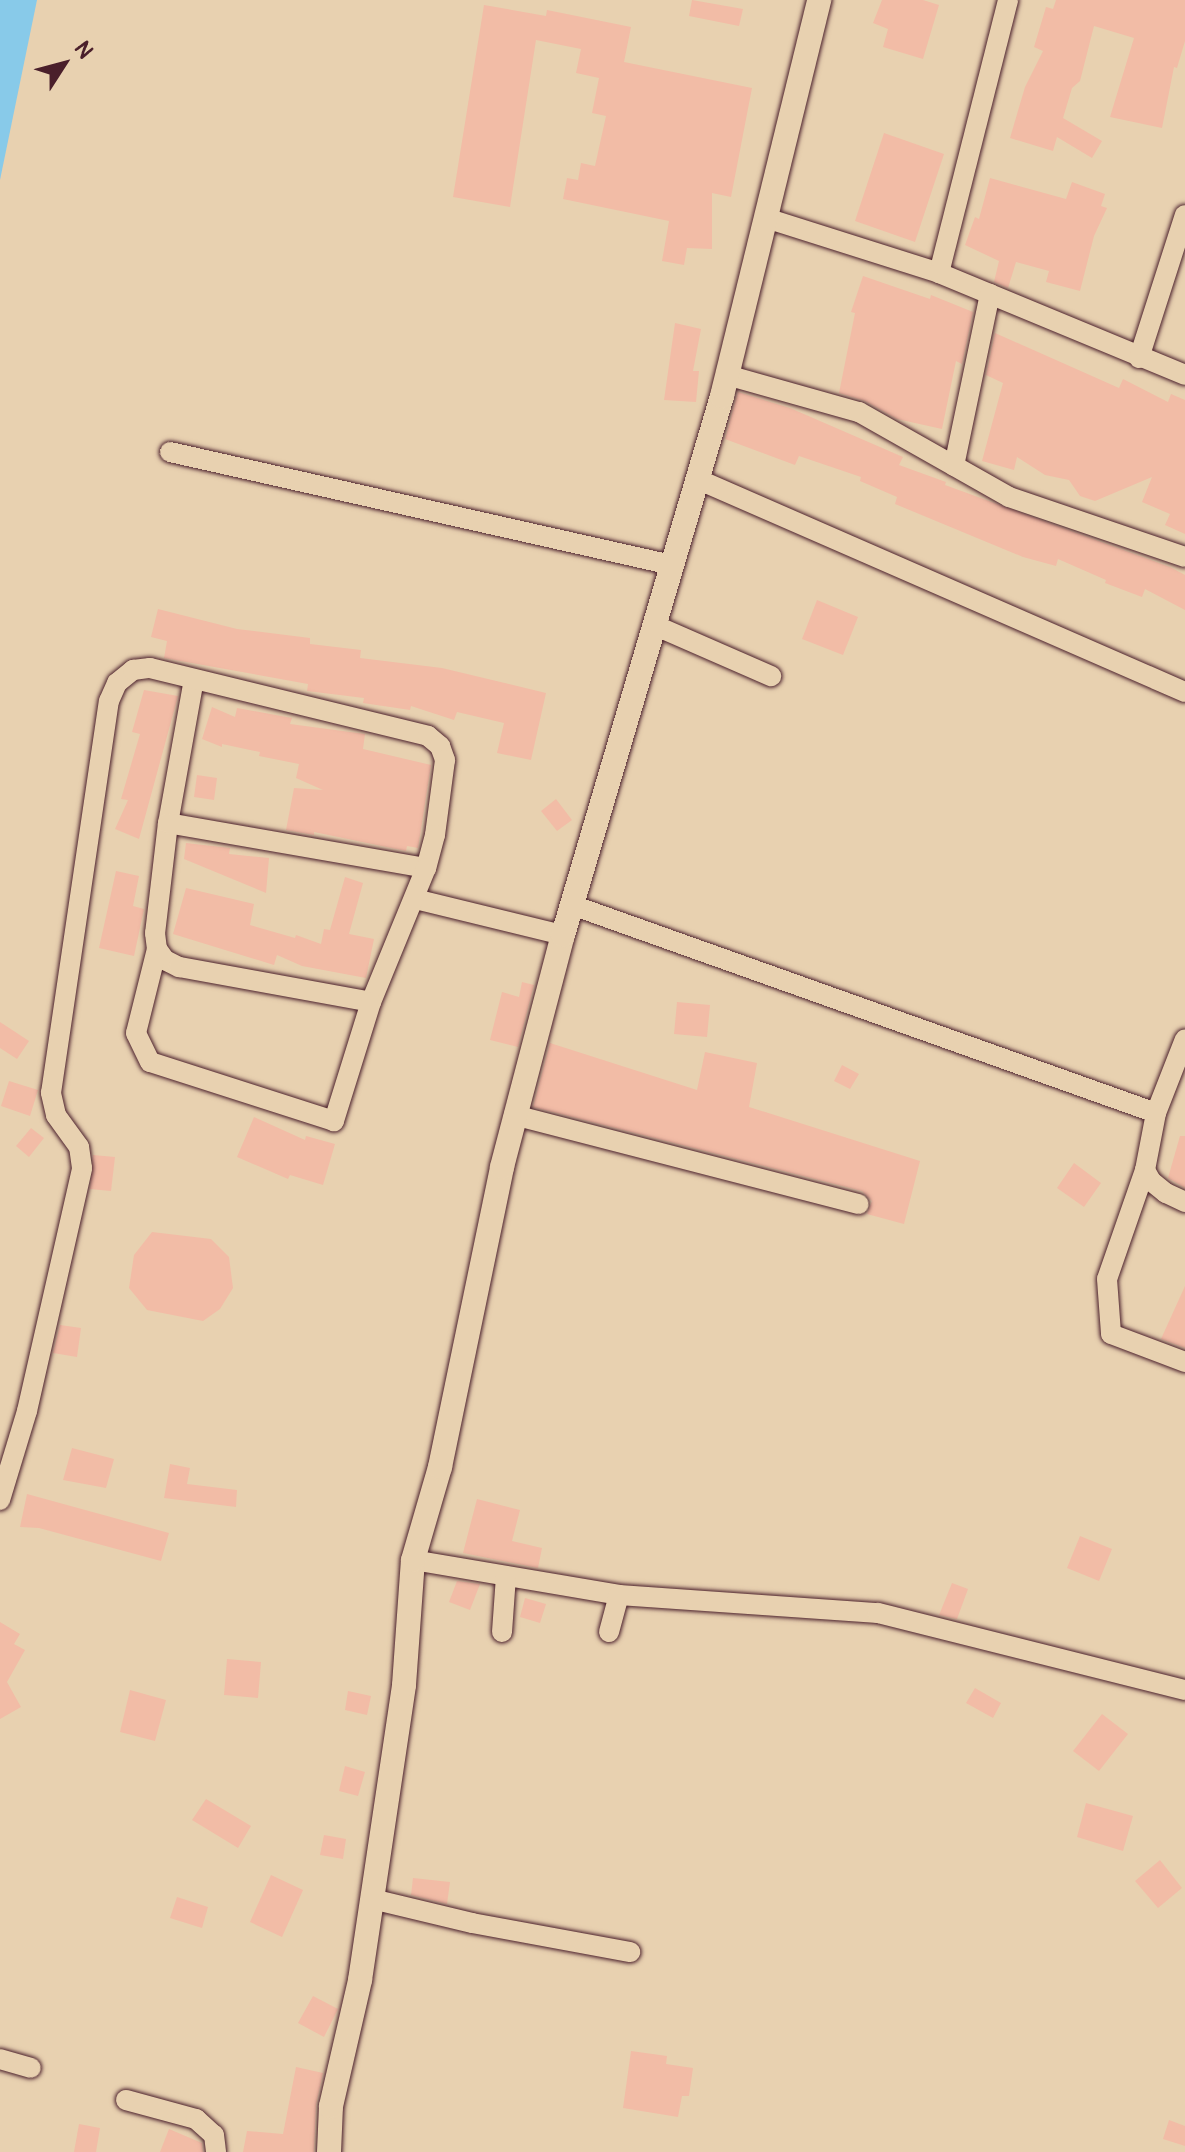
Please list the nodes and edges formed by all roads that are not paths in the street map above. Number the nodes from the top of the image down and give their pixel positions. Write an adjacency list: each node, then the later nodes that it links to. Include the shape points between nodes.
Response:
1 (819, 0): 4 (street)
2 (1008, 0): 5 (street)
3 (1185, 215): 7 (street)
4 (766, 218): 5 (street); 8 (street)
5 (939, 273): 6 (street)
6 (990, 294): 7 (street); 11 (street)
7 (1139, 358): 9 (street)
8 (727, 375): 11 (street, via 859,412); 12 (street)
9 (1185, 375)
10 (170, 452): 14 (street)
11 (954, 466): 13 (street, via 1009,497)
12 (697, 479): 14 (street); 18 (street)
13 (1185, 557)
14 (672, 565): 15 (street)
15 (654, 625): 16 (street); 22 (street)
16 (771, 676)
17 (194, 679): 19 (street); 20 (street, via 428,736 440,746 445,760); 33 (street, via 150,668 133,670 117,683 109,701 51,1093 56,1115 79,1147 82,1168 27,1411)
18 (1185, 692)
19 (168, 823): 20 (street); 24 (street)
20 (426, 868): 21 (street)
21 (415, 899): 23 (street); 25 (street)
22 (572, 905): 23 (street); 27 (street)
23 (563, 935): 28 (street)
24 (157, 949): 25 (street, via 179,967); 25 (street, via 136,1033 150,1062 334,1121)
25 (371, 1002)
26 (1185, 1039): 27 (street)
27 (1156, 1113): 29 (street)
28 (514, 1115): 31 (street); 34 (street, via 440,1467)
29 (1145, 1170): 30 (street, via 1151,1181); 32 (street, via 1107,1279 1111,1334)
30 (1185, 1202)
31 (859, 1204)
32 (1185, 1362)
33 (0, 1500)
34 (413, 1560): 35 (street); 40 (street, via 404,1685)
35 (506, 1576): 36 (street); 37 (street)
36 (619, 1595): 38 (street); 39 (street, via 878,1613)
37 (502, 1632)
38 (609, 1632)
39 (1185, 1690)
40 (372, 1899): 41 (street); 46 (street, via 331,2106)
41 (630, 1952)
42 (0, 2059): 43 (street)
43 (31, 2068)
44 (126, 2100): 45 (street, via 196,2119 214,2135)
45 (216, 2152)
46 (329, 2152)

